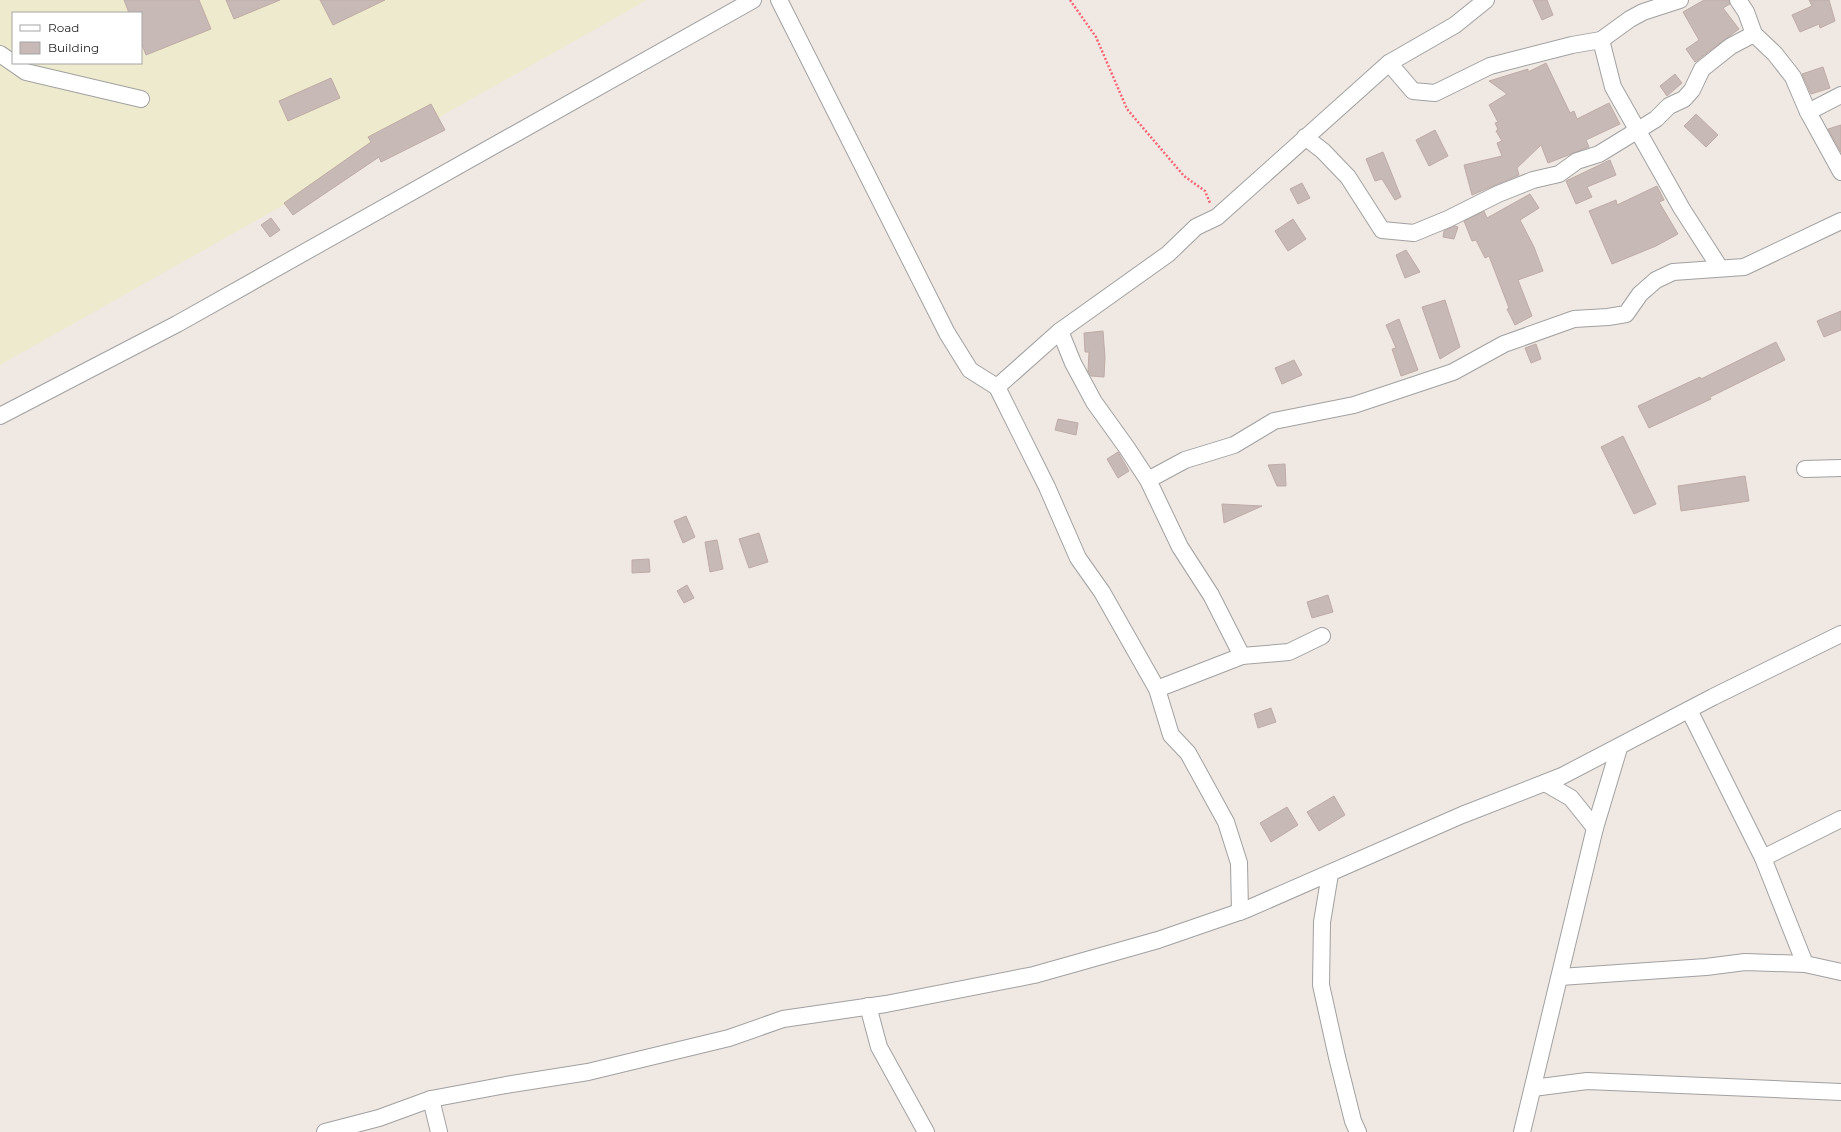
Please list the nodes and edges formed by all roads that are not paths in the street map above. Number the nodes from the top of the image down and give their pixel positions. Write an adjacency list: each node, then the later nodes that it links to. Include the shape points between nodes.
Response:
1 (753, 0): 22 (street, via 176,324)
2 (779, 0): 21 (street, via 947,333 970,370)
3 (1486, 0): 10 (street, via 1456,26)
4 (1680, 0): 7 (street, via 1643,12)
5 (1738, 0): 6 (street, via 1746,12)
6 (1754, 34): 14 (street, via 1793,77); 15 (street, via 1731,46 1702,69 1692,90 1684,99 1669,106)
7 (1602, 40): 10 (street, via 1490,66 1435,93 1412,91); 15 (street, via 1613,87)
8 (0, 54): 9 (street)
9 (12, 62)
10 (1389, 63): 16 (street)
11 (14, 64): 13 (street, via 26,72)
12 (1841, 95): 14 (street)
13 (140, 99)
14 (1808, 112): 17 (street)
15 (1638, 131): 16 (street, via 1612,144 1599,154 1577,161 1559,174 1533,180 1414,233 1382,230 1348,177 1323,151); 19 (street, via 1682,209)
16 (1305, 137): 20 (street, via 1216,217 1196,227 1168,254)
17 (1841, 172)
18 (1841, 222): 19 (street, via 1744,267)
19 (1720, 268): 25 (street, via 1673,272 1656,280 1640,294 1626,314 1574,319 1504,344 1453,372 1354,405 1274,422 1234,445 1185,460)
20 (1060, 331): 21 (street); 25 (street, via 1073,363 1094,402)
21 (997, 387): 29 (street, via 1047,487 1078,558 1102,592)
22 (0, 416)
23 (1841, 468): 24 (street)
24 (1805, 469)
25 (1148, 480): 28 (street, via 1180,546 1211,596)
26 (1841, 634): 30 (street)
27 (1322, 636): 28 (street, via 1289,652)
28 (1242, 656): 29 (street)
29 (1157, 689): 37 (street, via 1171,735 1188,753 1226,822 1239,863)
30 (1689, 710): 31 (street); 35 (street)
31 (1619, 748): 32 (street); 34 (street)
32 (1545, 783): 34 (street, via 1571,798); 36 (street, via 1462,815)
33 (1841, 819): 35 (street)
34 (1596, 828): 40 (street)
35 (1763, 858): 38 (street)
36 (1330, 874): 37 (street); 48 (street, via 1322,922 1322,986 1336,1057)
37 (1240, 912): 41 (street, via 1158,940 1034,975)
38 (1804, 964): 39 (street); 40 (street, via 1745,962)
39 (1841, 972)
40 (1560, 977): 42 (street)
41 (868, 1006): 44 (street, via 783,1019 729,1038 588,1072 506,1084); 47 (street, via 879,1046)
42 (1533, 1088): 43 (street, via 1586,1081); 49 (street)
43 (1841, 1092)
44 (431, 1099): 45 (street, via 379,1118); 46 (street)
45 (325, 1132)
46 (439, 1132)
47 (926, 1132)
48 (1358, 1132)
49 (1522, 1132)

